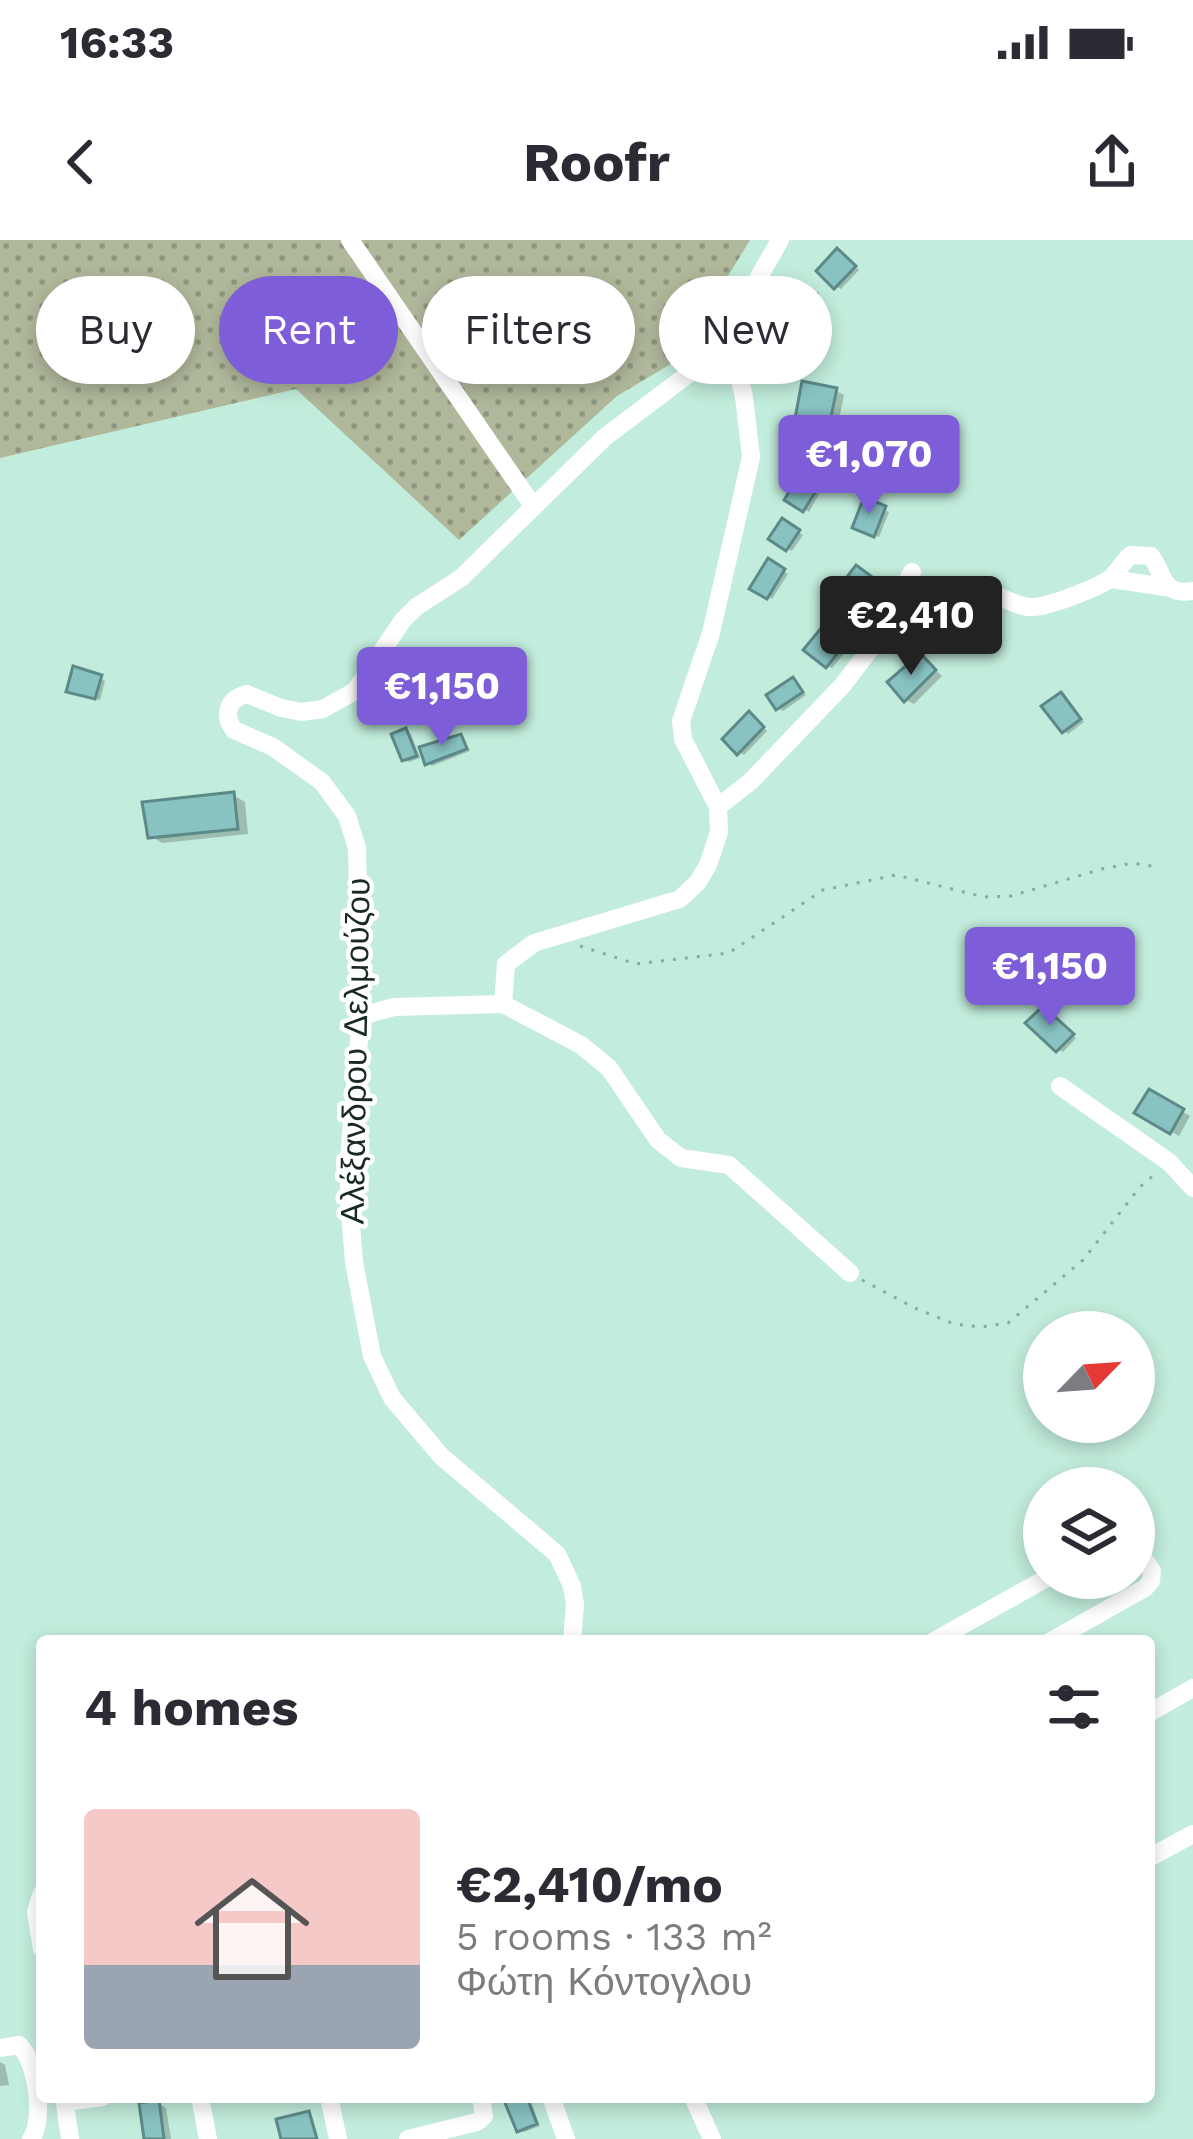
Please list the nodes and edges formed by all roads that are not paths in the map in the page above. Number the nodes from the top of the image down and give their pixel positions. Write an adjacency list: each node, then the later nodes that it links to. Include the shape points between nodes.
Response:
1 (350, 240): 6 (street)
2 (780, 240): 3 (street, Αλέξανδρου Δελμούζου)
3 (760, 276)
4 (677, 384): 6 (street, Αλέξανδρου Δελμούζου, via 604,437)
5 (740, 384): 12 (street, via 751,457 711,634 681,722)
6 (532, 506): 14 (street, Αλέξανδρου Δελμούζου, via 461,578 409,614 347,698 301,712 248,694 228,711 234,730 299,763 347,816 358,848)
7 (912, 572): 12 (street, via 842,686)
8 (1111, 579): 9 (street); 9 (street, via 1131,555 1151,556); 11 (street, via 1029,608 968,591)
9 (1166, 586): 10 (street)
10 (1193, 591)
11 (939, 640)
12 (718, 807): 13 (street, via 708,865 680,899 534,943 506,964)
13 (503, 1004): 14 (street, via 394,1007); 17 (street, via 581,1045 609,1069 658,1139 681,1158 729,1166)
14 (361, 1016): 20 (street, Αλέξανδρου Δελμούζου, via 349,1200 372,1356 392,1398 441,1456 557,1554 572,1586)
15 (1060, 1086): 16 (street, via 1169,1162)
16 (1193, 1188)
17 (850, 1273)
18 (1023, 1591): 21 (street)
19 (1126, 1599): 22 (street)
20 (572, 1635)
21 (945, 1635)
22 (1063, 1635)
23 (1193, 1688): 24 (street)
24 (1155, 1710)
25 (1193, 1834): 26 (street)
26 (1155, 1855)
27 (0, 2048): 28 (street, via 23,2048)
28 (36, 2097)
29 (37, 2103): 36 (street)
30 (65, 2103): 38 (street)
31 (201, 2103): 39 (street)
32 (330, 2103): 40 (street)
33 (482, 2103): 41 (street, via 477,2122)
34 (552, 2103): 42 (street)
35 (696, 2103): 37 (street)
36 (33, 2136)
37 (711, 2136): 43 (street)
38 (70, 2139)
39 (208, 2139)
40 (338, 2139)
41 (409, 2139)
42 (566, 2139)
43 (689, 2139)

